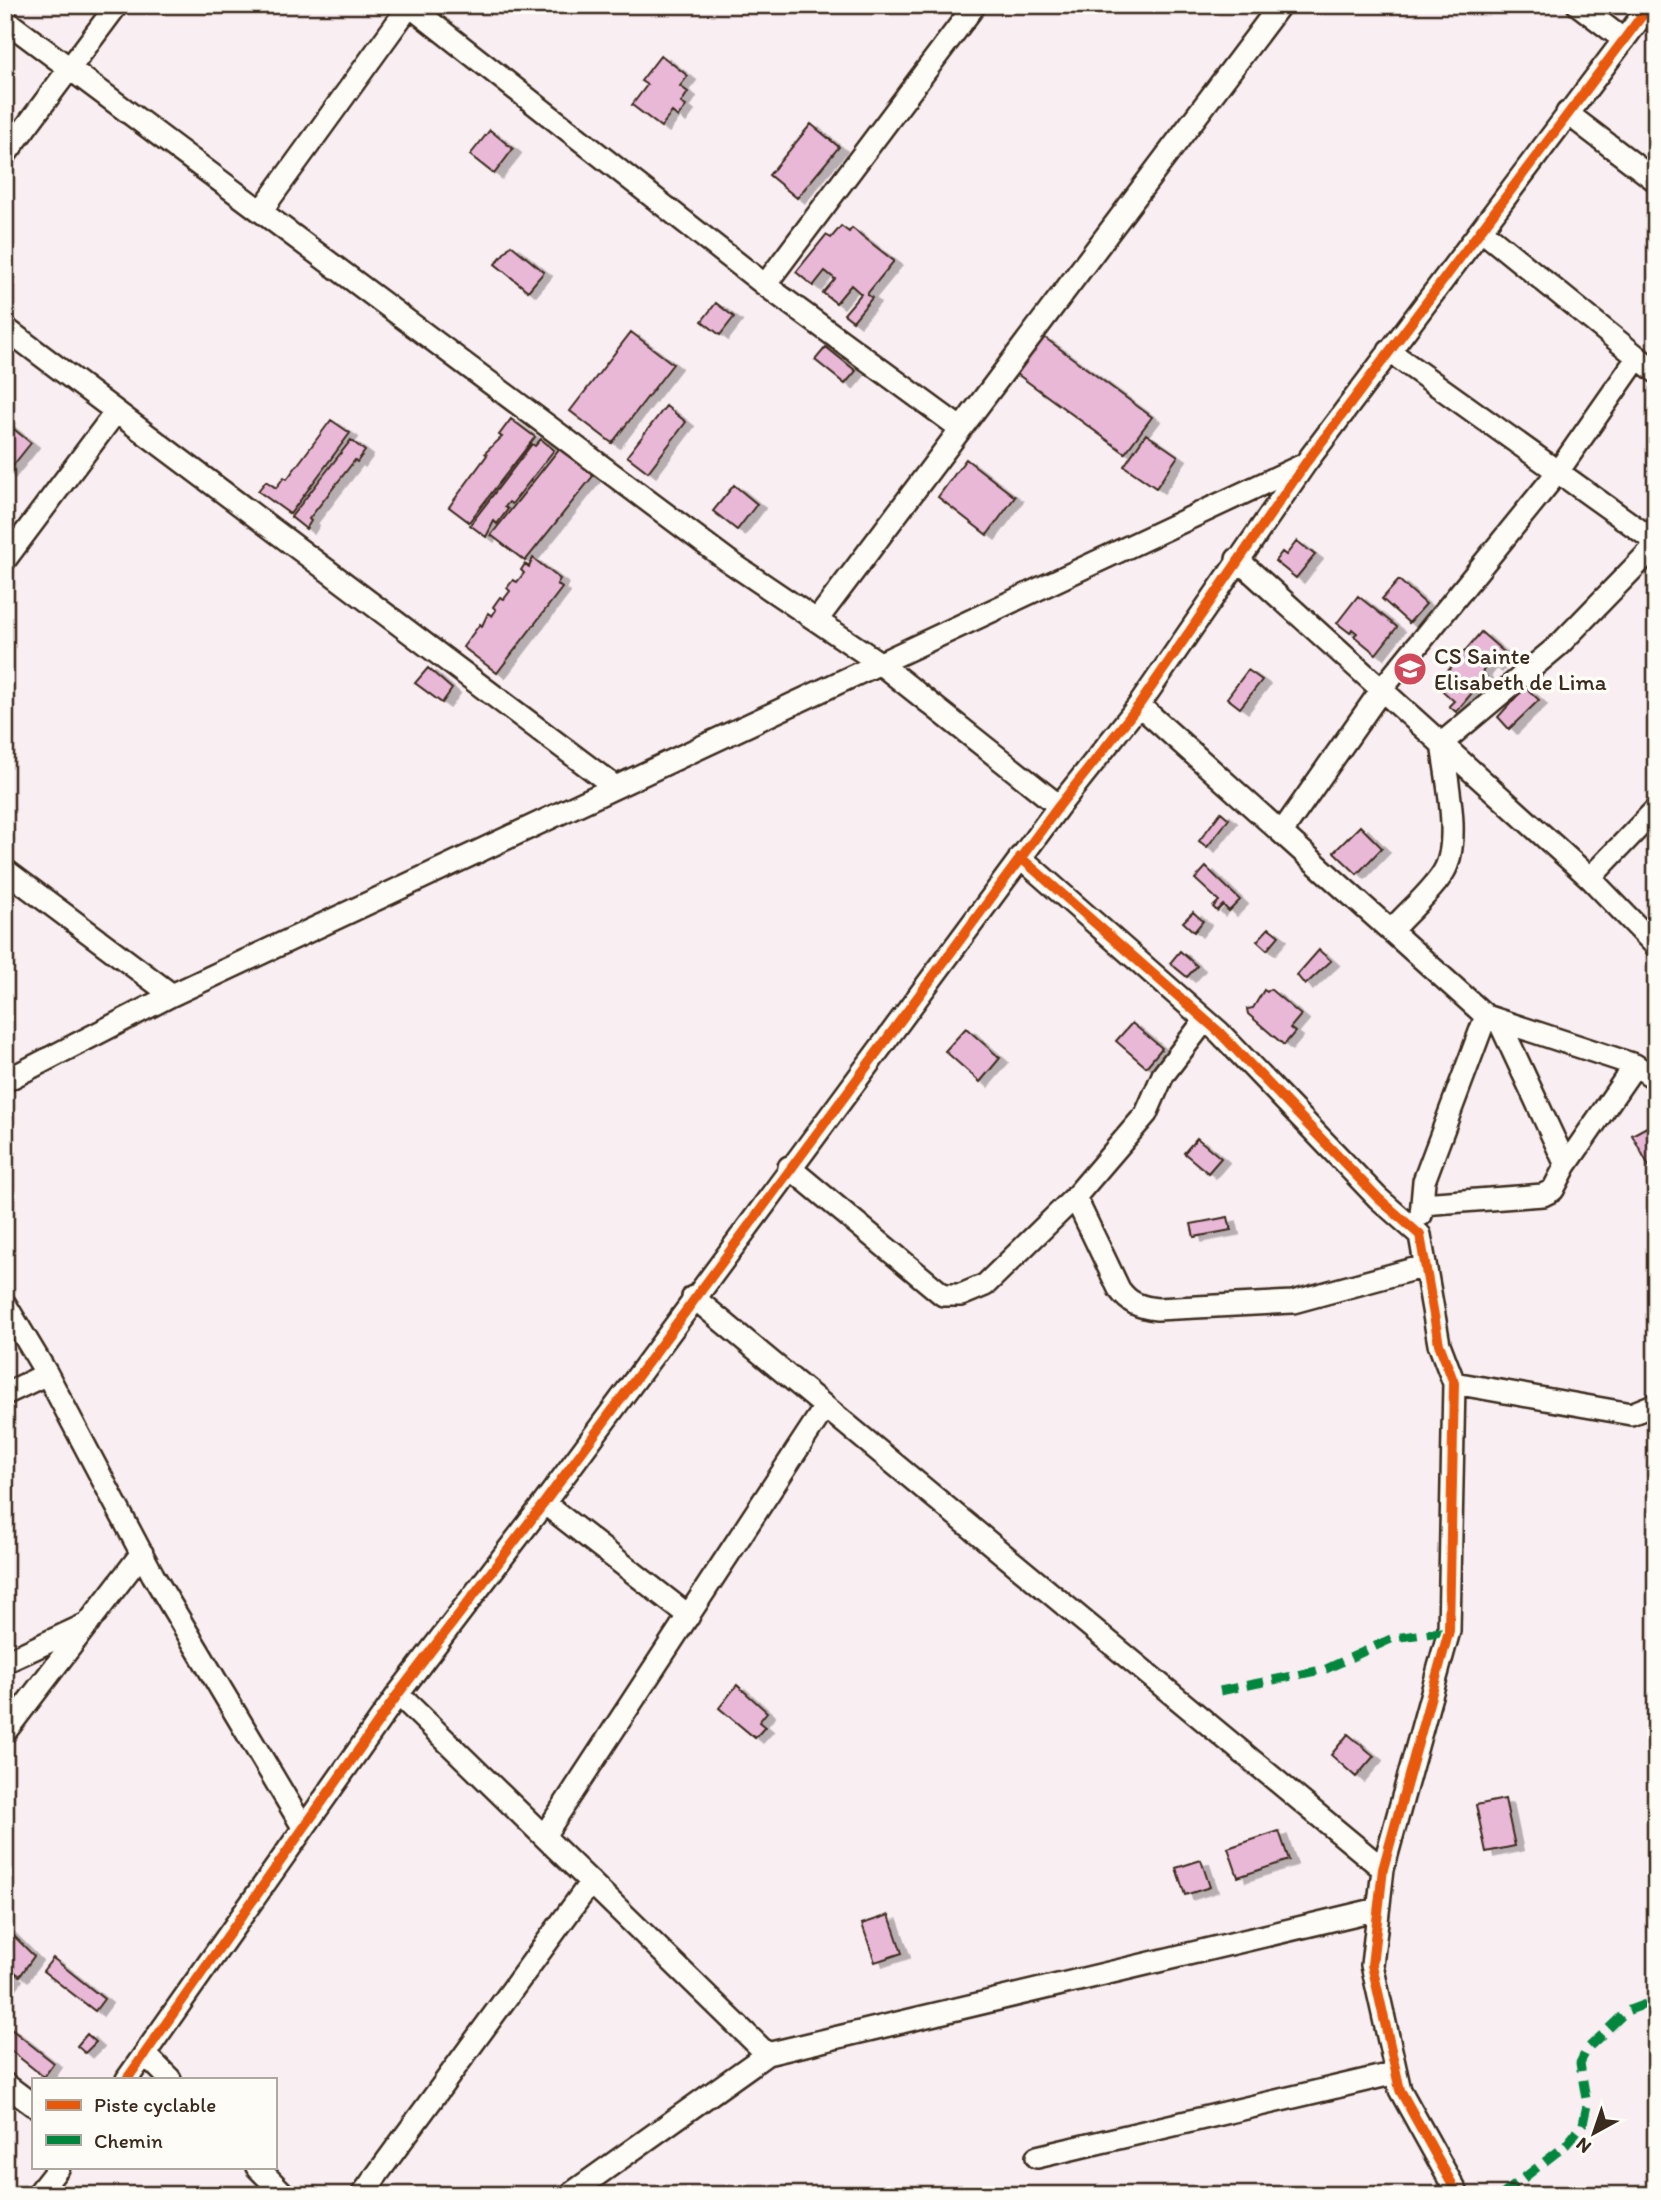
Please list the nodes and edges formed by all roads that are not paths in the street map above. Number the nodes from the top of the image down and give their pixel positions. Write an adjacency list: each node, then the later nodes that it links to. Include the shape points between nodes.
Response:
1 (117, 5): 9 (street)
2 (975, 5): 15 (street)
3 (1280, 5): 21 (street)
4 (1578, 5): 8 (street)
5 (1650, 5): 8 (street)
6 (410, 6): 13 (street); 15 (street)
7 (5, 20): 9 (street)
8 (1624, 40): 10 (street)
9 (71, 69): 11 (street); 13 (street)
10 (1567, 113): 12 (street); 14 (street)
11 (5, 155)
12 (1656, 181)
13 (261, 211): 27 (street, via 727,560)
14 (1481, 230): 17 (street); 18 (street)
15 (765, 285): 21 (street)
16 (5, 328): 20 (street)
17 (1388, 351): 22 (street); 23 (street)
18 (1638, 357): 19 (street); 23 (street)
19 (1656, 372)
20 (115, 413): 26 (street); 32 (street)
21 (960, 428): 27 (street)
22 (1305, 464): 25 (street); 28 (street)
23 (1557, 473): 24 (street); 29 (street)
24 (1656, 544): 31 (street, via 1559,645)
25 (1237, 559): 29 (street); 30 (street)
26 (5, 560)
27 (817, 621): 28 (street)
28 (878, 662): 32 (street); 33 (street)
29 (1382, 690): 31 (street); 35 (street)
30 (1139, 705): 33 (street); 35 (street)
31 (1442, 743): 38 (street); 39 (street, via 1451,820 1444,872)
32 (614, 786): 41 (street)
33 (1059, 806): 36 (street)
34 (1656, 809): 38 (street)
35 (1282, 832): 39 (street)
36 (1020, 858): 43 (street); 48 (street)
37 (5, 870): 41 (street)
38 (1590, 878): 40 (street)
39 (1391, 931): 42 (street)
40 (1656, 946)
41 (172, 995): 46 (street)
42 (1493, 1019): 44 (street); 47 (street); 50 (street, via 1424,1181)
43 (1205, 1020): 49 (street, via 1163,1075 1146,1114); 51 (street, via 1378,1198)
44 (1635, 1065): 45 (street); 47 (street)
45 (1656, 1079)
46 (5, 1081)
47 (1566, 1165): 50 (street, via 1553,1190 1543,1195)
48 (789, 1167): 49 (street, via 943,1294 961,1295 985,1285); 53 (street)
49 (1075, 1197): 52 (street, via 1119,1289 1140,1307 1293,1302)
50 (1422, 1204): 51 (street)
51 (1420, 1235): 52 (street)
52 (1425, 1266): 56 (street, via 1439,1344)
53 (693, 1297): 59 (street); 60 (street)
54 (5, 1304): 55 (street)
55 (47, 1374): 57 (street); 61 (street)
56 (1454, 1383): 58 (street, via 1631,1414); 69 (street, via 1449,1631)
57 (5, 1394)
58 (1656, 1404)
59 (825, 1407): 62 (street); 69 (street)
60 (544, 1503): 62 (street); 65 (street)
61 (142, 1553): 63 (street); 67 (street)
62 (689, 1616): 68 (street)
63 (93, 1621): 64 (street); 66 (street)
64 (5, 1662)
65 (398, 1694): 67 (street); 68 (street)
66 (5, 1732)
67 (303, 1827): 73 (street)
68 (544, 1836): 70 (street)
69 (1383, 1869): 71 (street)
70 (591, 1882): 72 (street); 84 (street)
71 (1378, 1909): 72 (street); 74 (street, via 1372,1965)
72 (767, 2054): 85 (street)
73 (146, 2055): 75 (street); 76 (street)
74 (1396, 2073): 79 (street); 86 (street, via 1400,2090)
75 (128, 2078)
76 (169, 2078)
77 (5, 2084): 78 (street)
78 (32, 2104)
79 (1037, 2157)
80 (58, 2168): 82 (street)
81 (258, 2168): 83 (street)
82 (37, 2195)
83 (285, 2195)
84 (362, 2195)
85 (569, 2195)
86 (1458, 2195)

